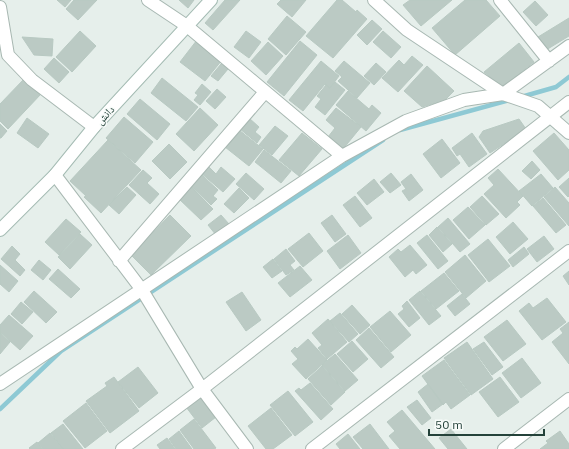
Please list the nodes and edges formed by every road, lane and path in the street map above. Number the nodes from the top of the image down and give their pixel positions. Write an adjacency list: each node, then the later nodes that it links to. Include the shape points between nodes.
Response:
1 (148, 0): 6 (street)
2 (211, 0): 6 (street, دانش)
3 (374, 0): 10 (street, via 407,30)
4 (500, 0): 8 (street)
5 (0, 7): 13 (street, via 8,55 32,80)
6 (187, 26): 9 (street); 13 (street, دانش)
7 (569, 46): 8 (street)
8 (549, 61): 10 (street)
9 (265, 92): 15 (street); 19 (street)
10 (503, 94): 12 (street, via 538,106); 15 (street, via 464,100 406,121)
11 (569, 102): 12 (street)
12 (550, 116): 14 (street); 22 (street)
13 (94, 127): 16 (street, دانش)
14 (569, 133)
15 (342, 156): 20 (street)
16 (55, 175): 17 (street, دانش); 19 (street)
17 (0, 230)
18 (569, 251): 26 (street)
19 (119, 261): 20 (street)
20 (142, 290): 21 (street); 22 (street)
21 (0, 384)
22 (202, 389): 24 (street); 25 (street)
23 (569, 399): 27 (street)
24 (122, 449)
25 (247, 449)
26 (312, 449)
27 (504, 449)

